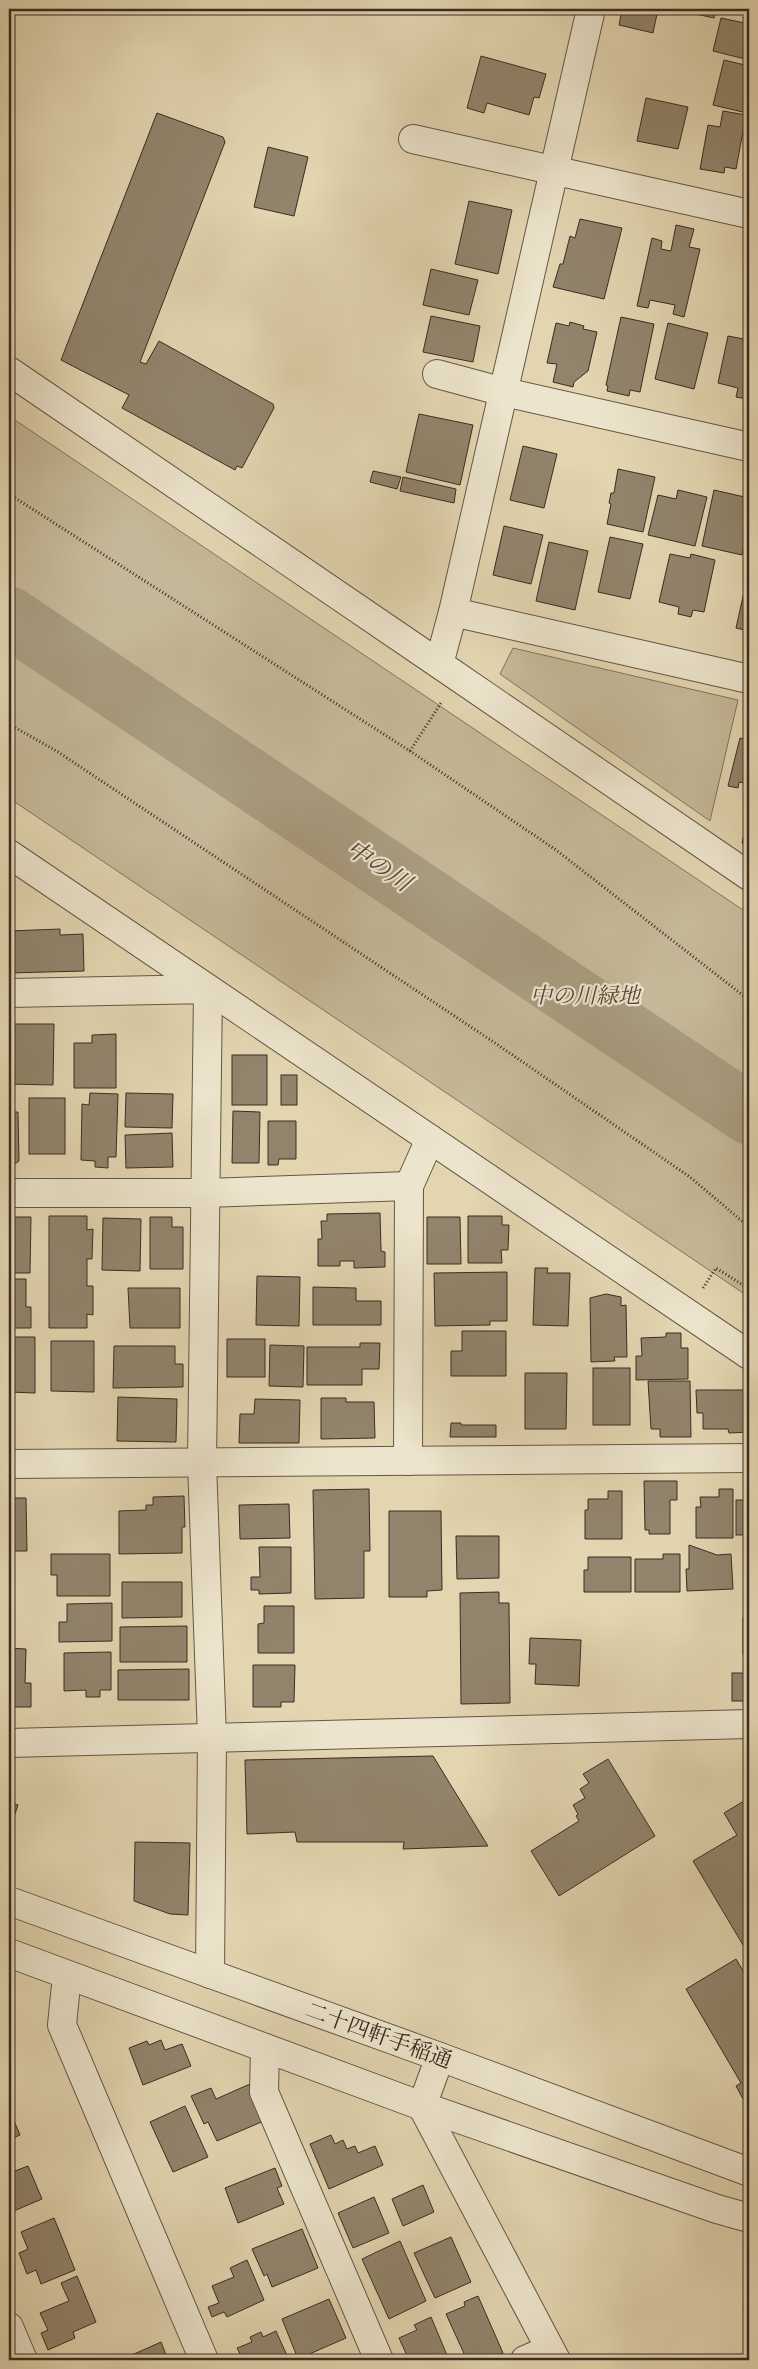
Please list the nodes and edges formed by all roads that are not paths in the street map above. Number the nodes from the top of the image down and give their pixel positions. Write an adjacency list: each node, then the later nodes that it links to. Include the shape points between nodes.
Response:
1 (591, 9): 3 (street)
2 (413, 139): 3 (street)
3 (554, 171): 4 (street); 7 (street)
4 (749, 214)
5 (9, 371): 10 (street)
6 (437, 374): 7 (street)
7 (504, 392): 8 (street); 9 (street)
8 (749, 447)
9 (453, 612): 10 (street); 11 (street)
10 (439, 664): 13 (street)
11 (749, 680)
12 (9, 854): 14 (street)
13 (749, 876)
14 (208, 989): 15 (street); 16 (street); 18 (street)
15 (9, 993)
16 (430, 1139): 17 (street); 20 (street)
17 (409, 1186): 18 (street); 22 (street)
18 (206, 1193): 19 (street); 23 (street)
19 (9, 1194)
20 (749, 1356)
21 (749, 1458): 22 (street)
22 (408, 1461): 23 (street)
23 (202, 1463): 24 (street); 26 (street)
24 (9, 1464)
25 (749, 1724): 26 (street)
26 (212, 1738): 27 (street); 30 (street)
27 (9, 1743)
28 (9, 1901): 30 (street, 二十四軒手稲通)
29 (9, 1953): 31 (street)
30 (210, 1974): 33 (street, 二十四軒手稲通)
31 (67, 1975): 32 (street); 40 (street, via 62,2025)
32 (265, 2048): 34 (street); 41 (street, via 264,2092)
33 (440, 2057): 34 (street); 35 (street, 二十四軒手稲通)
34 (422, 2106): 36 (street); 38 (street)
35 (749, 2172)
36 (749, 2218)
37 (9, 2327): 39 (street)
38 (553, 2355): 42 (street)
39 (23, 2360)
40 (204, 2360)
41 (379, 2360)
42 (524, 2360)

